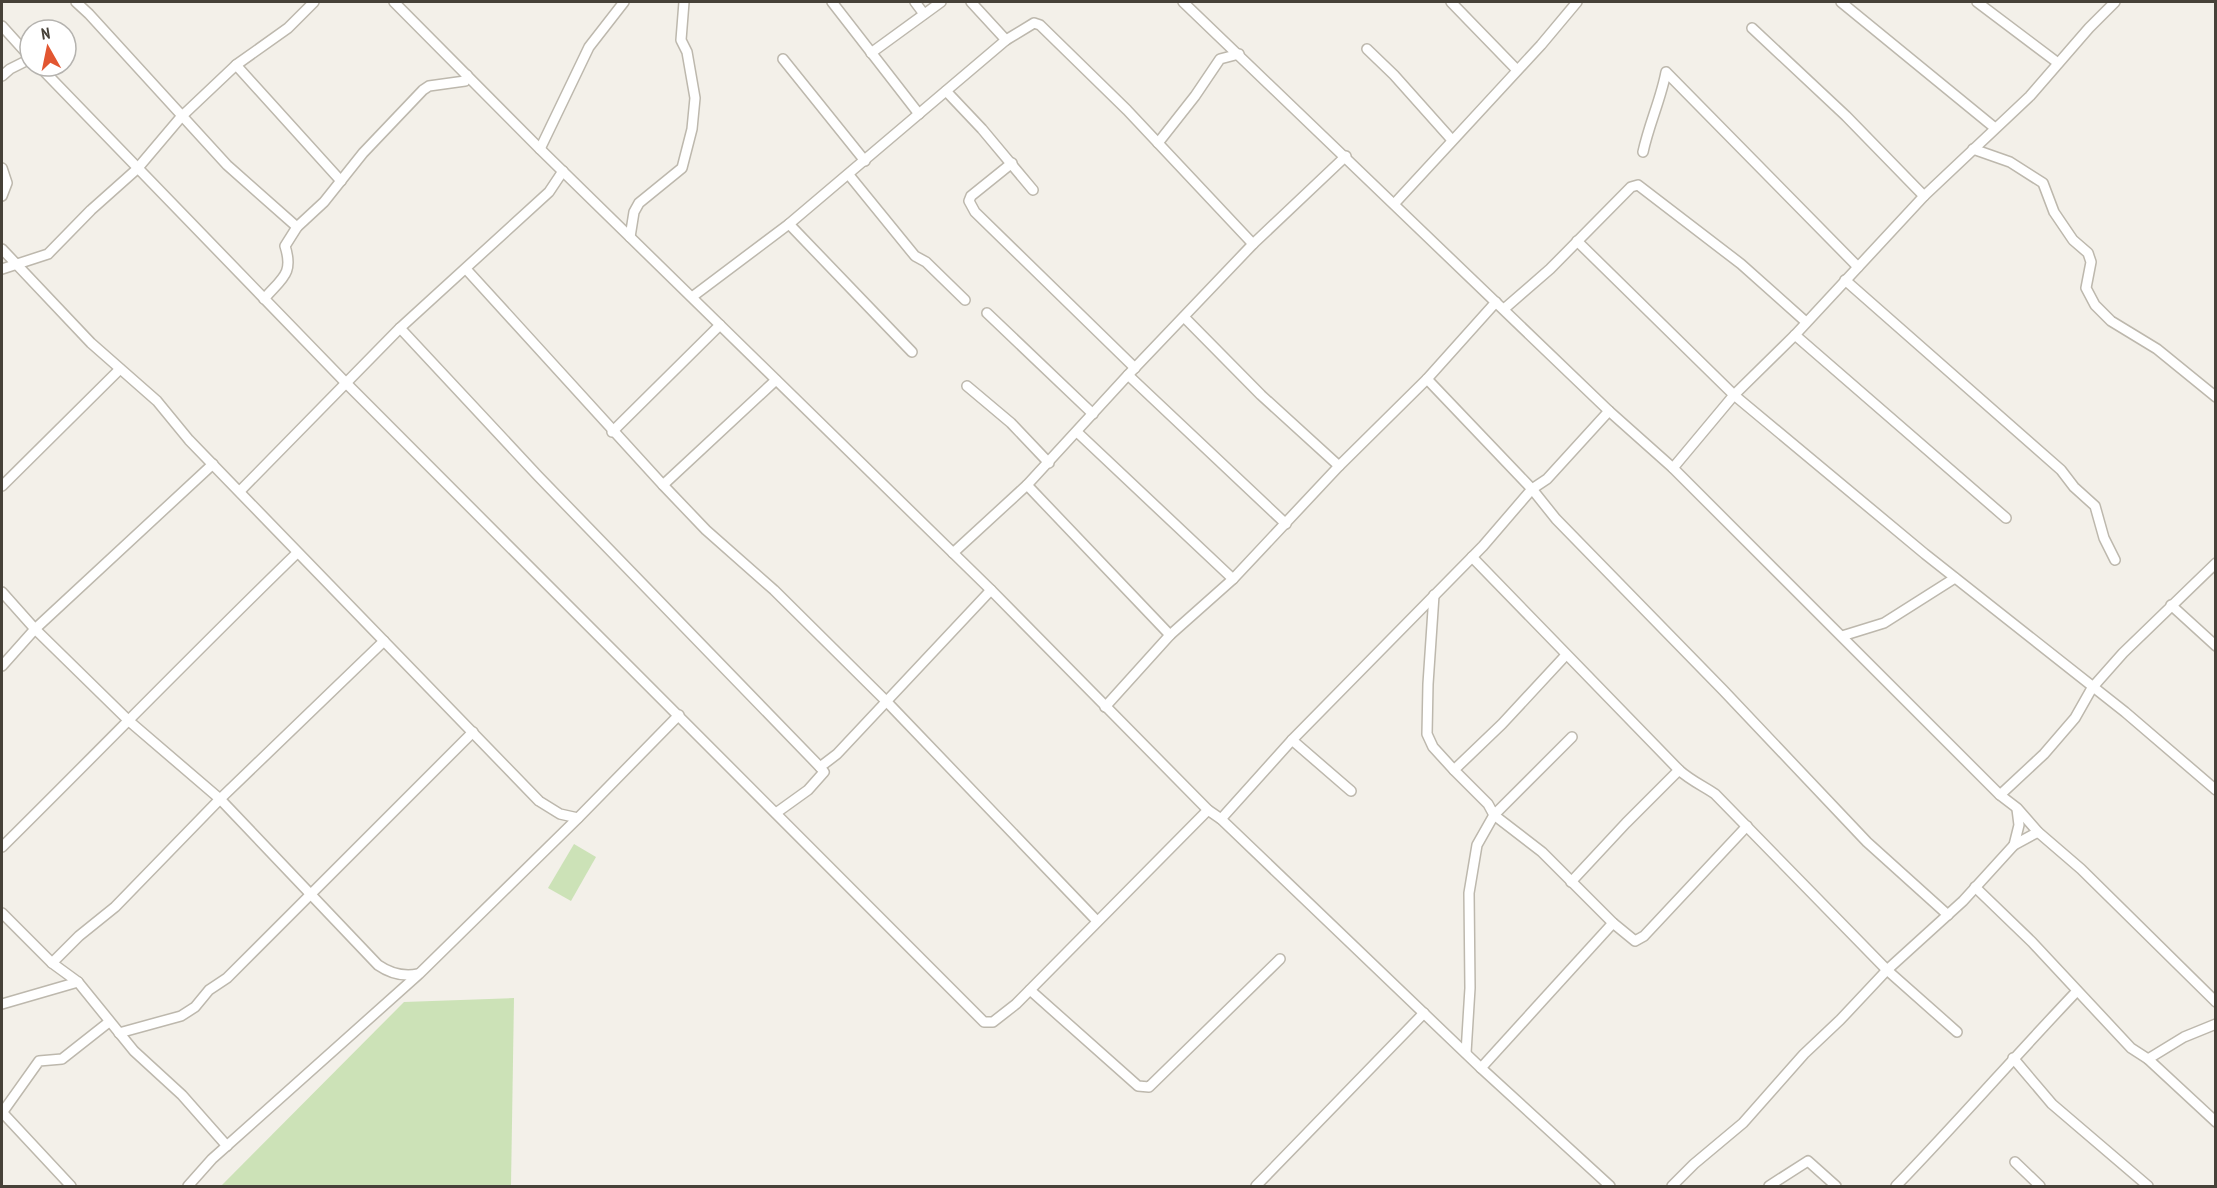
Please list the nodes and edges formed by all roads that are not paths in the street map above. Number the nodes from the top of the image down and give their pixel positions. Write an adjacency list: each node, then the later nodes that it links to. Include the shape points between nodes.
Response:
1 (76, 2): 34 (street)
2 (314, 2): 27 (street, via 288,28)
3 (394, 2): 29 (street)
4 (624, 2): 38 (street, via 589,47)
5 (684, 2): 55 (street, via 681,40 687,52 694,98 692,129 681,168 639,203)
6 (832, 2): 22 (street)
7 (915, 2): 16 (street)
8 (941, 2): 16 (street)
9 (971, 2): 19 (street)
10 (1184, 2): 23 (street)
11 (1451, 2): 28 (street)
12 (1577, 2): 28 (street)
13 (1841, 2): 35 (street)
14 (1977, 2): 25 (street)
15 (2115, 2): 25 (street)
16 (924, 14): 22 (street)
17 (2, 26): 20 (street)
18 (1752, 28): 51 (street)
19 (1006, 40): 32 (street); 37 (street, via 1037,23)
20 (18, 44)
21 (1367, 49): 36 (street)
22 (871, 53): 33 (street)
23 (1239, 54): 37 (street, via 1220,59); 41 (street)
24 (783, 59): 42 (street)
25 (2058, 63): 35 (street)
26 (18, 65): 30 (street)
27 (236, 66): 34 (street); 48 (street)
28 (1517, 70): 36 (street)
29 (467, 75): 38 (street); 48 (street, via 465,81 423,90)
30 (2, 76)
31 (50, 78): 45 (street)
32 (946, 91): 33 (street); 43 (street)
33 (920, 114): 42 (street)
34 (181, 117): 45 (street); 54 (street, via 227,165)
35 (1995, 128): 39 (street)
36 (1452, 140): 52 (street)
37 (1158, 143): 57 (street)
38 (540, 149): 46 (street)
39 (1973, 149): 51 (street); 83 (street, via 2010,162 2043,183 2054,212 2073,240 2088,253 2091,262 2086,288 2095,305 2111,321 2157,350)
40 (1643, 152): 60 (street, via 1666,72)
41 (1346, 156): 52 (street); 57 (street)
42 (865, 161): 47 (street)
43 (1012, 163): 49 (street); 77 (street, via 971,196 970,205)
44 (2, 168): 50 (street, via 7,183)
45 (136, 169): 59 (street, via 48,254); 65 (street)
46 (563, 171): 55 (street); 62 (street, via 549,192)
47 (849, 175): 53 (street); 66 (street, via 915,256)
48 (341, 181): 54 (street)
49 (1033, 190)
50 (2, 196)
51 (1924, 196): 60 (street)
52 (1395, 203): 67 (street)
53 (789, 224): 64 (street); 75 (street)
54 (297, 227): 65 (street, via 285,246 290,261 288,270)
55 (630, 237): 64 (street)
56 (1577, 241): 68 (street); 71 (street, via 1631,187 1640,185 1741,264); 82 (street)
57 (1253, 244): 70 (street)
58 (2, 249): 59 (street)
59 (16, 265): 61 (street); 76 (street)
60 (1858, 267): 63 (street)
61 (2, 269)
62 (466, 269): 73 (street); 86 (street)
63 (1845, 280): 71 (street); 102 (street, via 2061,470 2095,506)
64 (692, 297): 72 (street)
65 (264, 299): 80 (street)
66 (965, 300)
67 (1496, 302): 68 (street); 78 (street)
68 (1504, 309): 84 (street)
69 (987, 313): 85 (street)
70 (1184, 317): 77 (street); 90 (street)
71 (1806, 322): 74 (street)
72 (720, 325): 79 (street); 86 (street)
73 (400, 328): 80 (street); 125 (street)
74 (1795, 335): 82 (street); 97 (street)
75 (912, 352)
76 (120, 369): 89 (street, via 157,401); 94 (street)
77 (1132, 371): 85 (street); 98 (street)
78 (1427, 379): 90 (street); 95 (street)
79 (776, 380): 92 (street); 100 (street)
80 (346, 383): 96 (street); 120 (street)
81 (967, 386): 88 (street, via 1011,423)
82 (1734, 394): 91 (street); 104 (street)
83 (2216, 397)
84 (1610, 411): 91 (street); 95 (street, via 1547,479)
85 (1093, 414): 87 (street)
86 (612, 432): 92 (street)
87 (1077, 432): 88 (street); 105 (street)
88 (1049, 463): 93 (street)
89 (213, 464): 96 (street); 110 (street)
90 (1339, 466): 98 (street)
91 (1673, 468): 112 (street)
92 (663, 485): 118 (street)
93 (1027, 485): 100 (street); 111 (street)
94 (2, 486)
95 (1532, 489): 101 (street); 145 (street, via 1867,842)
96 (240, 491): 99 (street)
97 (2006, 518)
98 (1286, 524): 105 (street)
99 (297, 553): 113 (street); 121 (street)
100 (953, 553): 106 (street)
101 (1472, 557): 108 (street); 115 (street)
102 (2115, 560)
103 (2215, 563): 109 (street)
104 (1955, 578): 112 (street, via 1884,623); 117 (street)
105 (1233, 579): 111 (street)
106 (991, 590): 118 (street); 119 (street)
107 (2, 592): 110 (street)
108 (1434, 595): 124 (street); 126 (street, via 1428,734 1433,747)
109 (2171, 605): 114 (street); 117 (street)
110 (35, 629): 116 (street); 121 (street)
111 (1170, 635): 119 (street)
112 (1842, 636): 130 (street)
113 (384, 641): 122 (street); 131 (street)
114 (2216, 646)
115 (1566, 655): 126 (street); 127 (street)
116 (2, 666)
117 (2092, 688): 129 (street); 130 (street, via 2075,718)
118 (887, 702): 125 (street); 147 (street)
119 (1105, 707): 133 (street)
120 (679, 716): 134 (street); 136 (street)
121 (129, 721): 131 (street); 141 (street)
122 (473, 732): 136 (street, via 539,801 560,814); 144 (street)
123 (1572, 737): 135 (street)
124 (1292, 740): 128 (street); 137 (street)
125 (820, 767): 134 (street, via 824,772 817,781)
126 (1454, 770): 135 (street)
127 (1679, 770): 138 (street, via 1715,794); 142 (street)
128 (1351, 790)
129 (2216, 790)
130 (2000, 795): 132 (street)
131 (220, 799): 144 (street); 150 (street, via 116,907)
132 (2017, 808): 139 (street); 140 (street, via 2019,825)
133 (1208, 810): 137 (street); 147 (street)
134 (776, 813): 154 (street, via 984,1022 993,1022)
135 (1494, 815): 142 (street, via 1542,852); 163 (street, via 1477,845 1469,893)
136 (578, 818): 152 (street)
137 (1221, 819): 158 (street)
138 (1747, 826): 148 (street, via 1640,939 1631,940); 151 (street)
139 (2037, 832): 140 (street); 156 (street, via 2081,869)
140 (2014, 845): 143 (street)
141 (2, 847)
142 (1571, 882): 148 (street)
143 (1975, 887): 145 (street); 155 (street)
144 (311, 896): 152 (street, via 378,965 388,972); 162 (street, via 190,1011)
145 (1948, 915): 151 (street)
146 (4, 919): 150 (street)
147 (1097, 921): 154 (street)
148 (1613, 923): 166 (street)
149 (1280, 959): 154 (street, via 1149,1087 1143,1088)
150 (52, 963): 153 (street)
151 (1887, 970): 161 (street); 175 (street, via 1743,1123)
152 (419, 974): 169 (street)
153 (78, 982): 157 (street); 159 (street)
154 (1030, 990)
155 (2077, 991): 164 (street); 165 (street, via 2131,1048)
156 (2216, 1002)
157 (2, 1004)
158 (1424, 1013): 163 (street); 173 (street)
159 (109, 1022): 162 (street); 167 (street, via 62,1059 39,1061)
160 (2216, 1024): 165 (street, via 2184,1037)
161 (1957, 1032)
162 (119, 1033): 169 (street)
163 (1466, 1053): 166 (street)
164 (2013, 1058): 178 (street, via 1967,1113); 180 (street, via 2052,1104)
165 (2148, 1059): 168 (street)
166 (1481, 1068): 174 (street)
167 (2, 1113): 171 (street)
168 (2216, 1122)
169 (227, 1146): 172 (street)
170 (2015, 1162): 179 (street)
171 (71, 1186)
172 (188, 1186)
173 (1256, 1186)
174 (1610, 1186)
175 (1672, 1186)
176 (1769, 1186): 177 (street, via 1808,1161)
177 (1836, 1186)
178 (1896, 1186)
179 (2040, 1186)
180 (2148, 1186)

